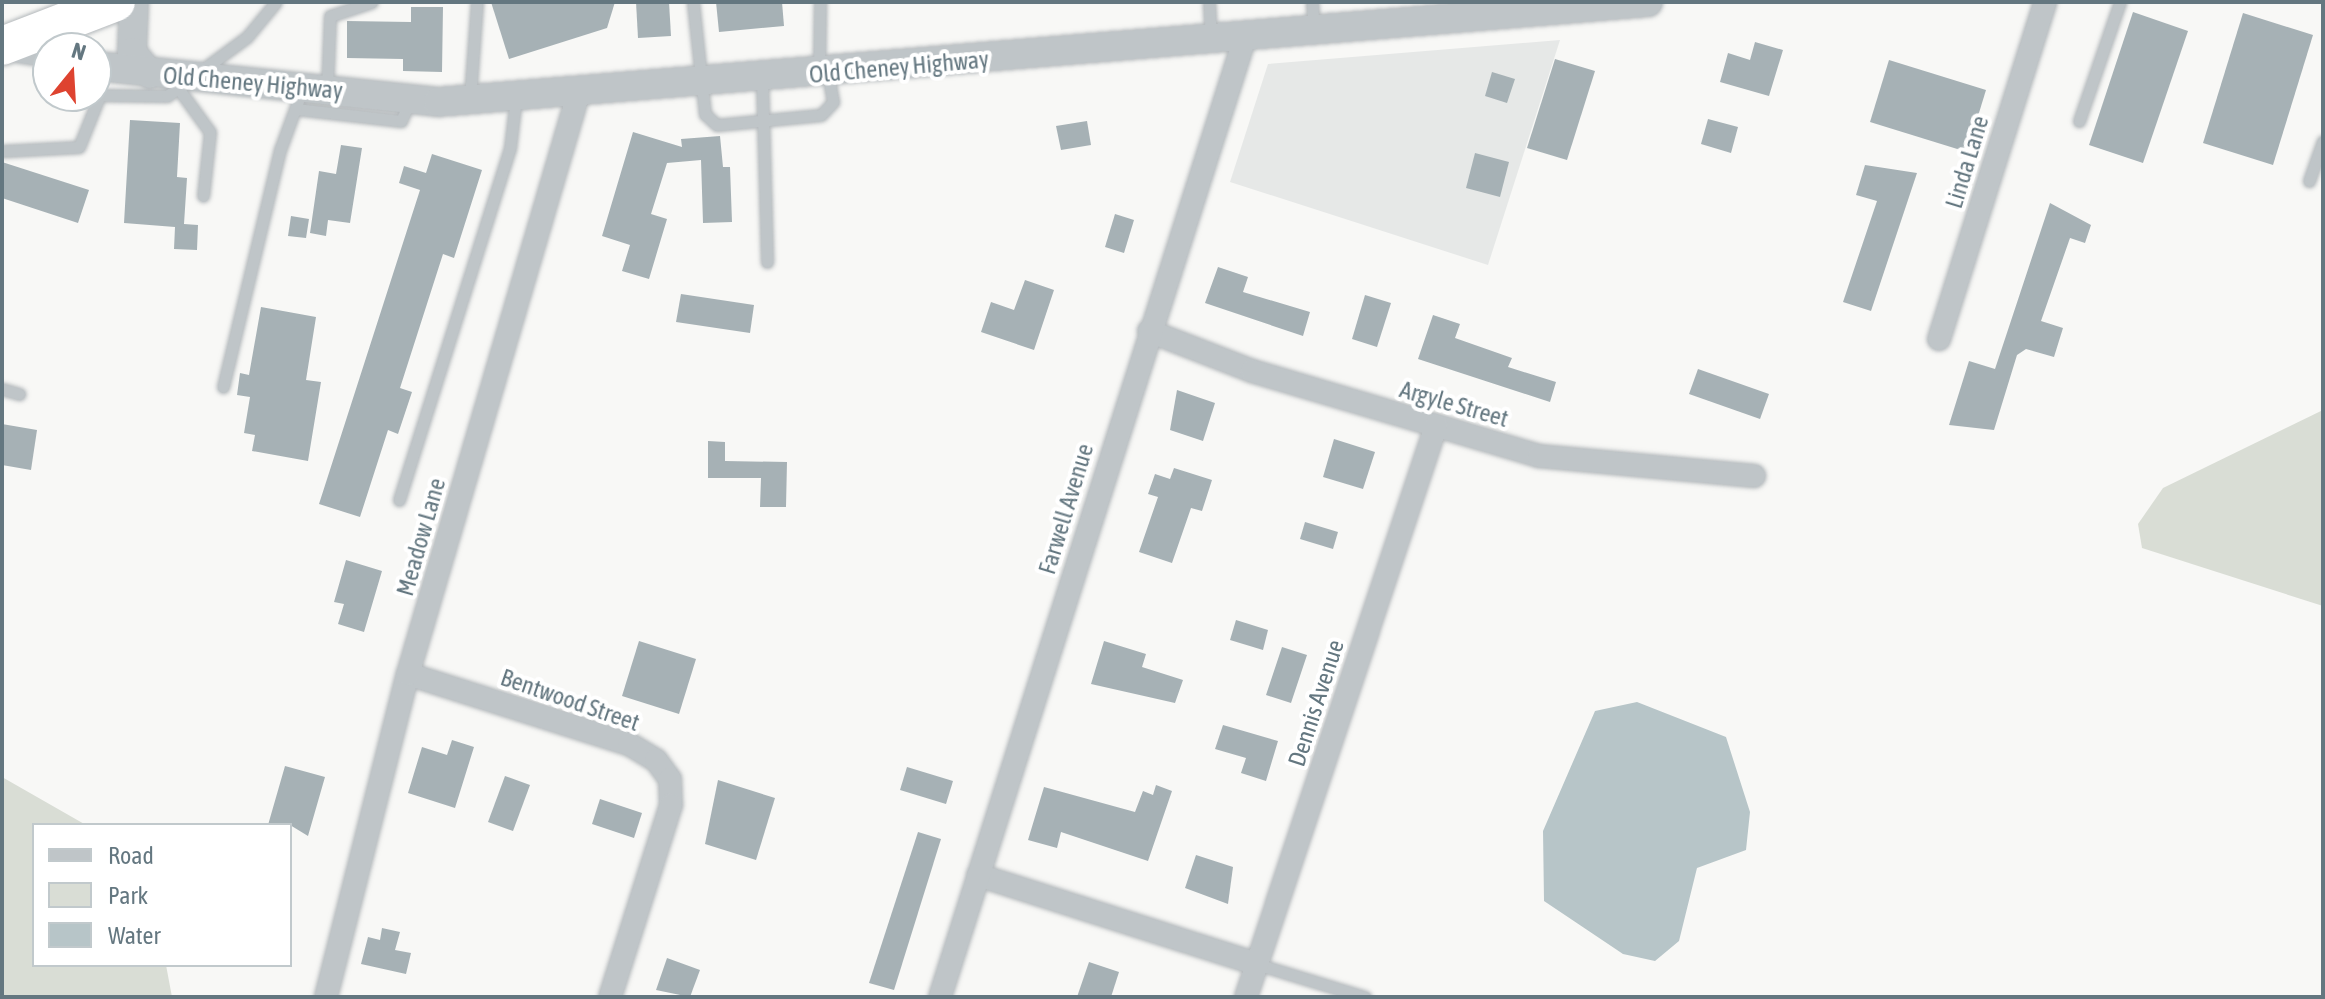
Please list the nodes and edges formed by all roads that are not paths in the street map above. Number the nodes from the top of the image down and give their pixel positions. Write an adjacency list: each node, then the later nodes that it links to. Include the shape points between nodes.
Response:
1 (116, 2): 16 (highway)
2 (134, 2): 19 (street, Old Cheney Highway, via 132,52)
3 (276, 2): 22 (lane, via 270,18)
4 (372, 2): 26 (lane, via 330,16)
5 (477, 2): 28 (lane)
6 (693, 2): 23 (lane)
7 (820, 2): 20 (lane)
8 (1209, 2): 15 (lane)
9 (1312, 2): 13 (lane)
10 (2045, 2): 38 (street, Linda Lane)
11 (2120, 2): 31 (lane)
12 (1630, 3): 13 (street, Old Cheney Highway)
13 (1314, 31): 14 (street, Old Cheney Highway)
14 (1245, 37): 15 (street, Old Cheney Highway); 37 (street, Farwell Avenue)
15 (1211, 40): 20 (street, Old Cheney Highway)
16 (2, 46): 17 (street)
17 (32, 51)
18 (112, 70): 19 (street, Old Cheney Highway)
19 (150, 74): 22 (street, Old Cheney Highway)
20 (823, 74): 21 (street, Old Cheney Highway); 30 (lane, via 833,102 821,115)
21 (762, 79): 23 (street, Old Cheney Highway); 30 (lane)
22 (183, 82): 25 (lane, via 167,96); 26 (street, Old Cheney Highway); 35 (lane, via 210,132)
23 (700, 84): 24 (street, Old Cheney Highway); 30 (lane, via 705,114 717,125)
24 (578, 95): 27 (street, Old Cheney Highway); 45 (street, Meadow Lane)
25 (112, 96)
26 (308, 96): 28 (street, Old Cheney Highway); 39 (lane)
27 (516, 98): 28 (street, Old Cheney Highway); 44 (lane, via 510,148)
28 (470, 100)
29 (91, 112): 33 (lane, via 79,147)
30 (764, 121): 36 (lane)
31 (2079, 121)
32 (2323, 141): 34 (lane)
33 (3, 151)
34 (2309, 181)
35 (203, 196)
36 (767, 262)
37 (1149, 331): 42 (street, Argyle Street); 46 (street, Farwell Avenue)
38 (1939, 339)
39 (223, 387)
40 (2, 389): 41 (lane)
41 (19, 394)
42 (1436, 426): 43 (street, Argyle Street, via 1553,458); 47 (street, Dennis Avenue)
43 (1754, 476)
44 (399, 500)
45 (408, 674): 48 (street, Meadow Lane); 49 (street, Bentwood Street, via 629,744 656,760 670,779 671,805)
46 (978, 875): 47 (street); 50 (street, Farwell Avenue)
47 (1257, 964): 51 (street, Dennis Avenue); 52 (lane)
48 (326, 997)
49 (610, 997)
50 (940, 997)
51 (1246, 997)
52 (1365, 997)

